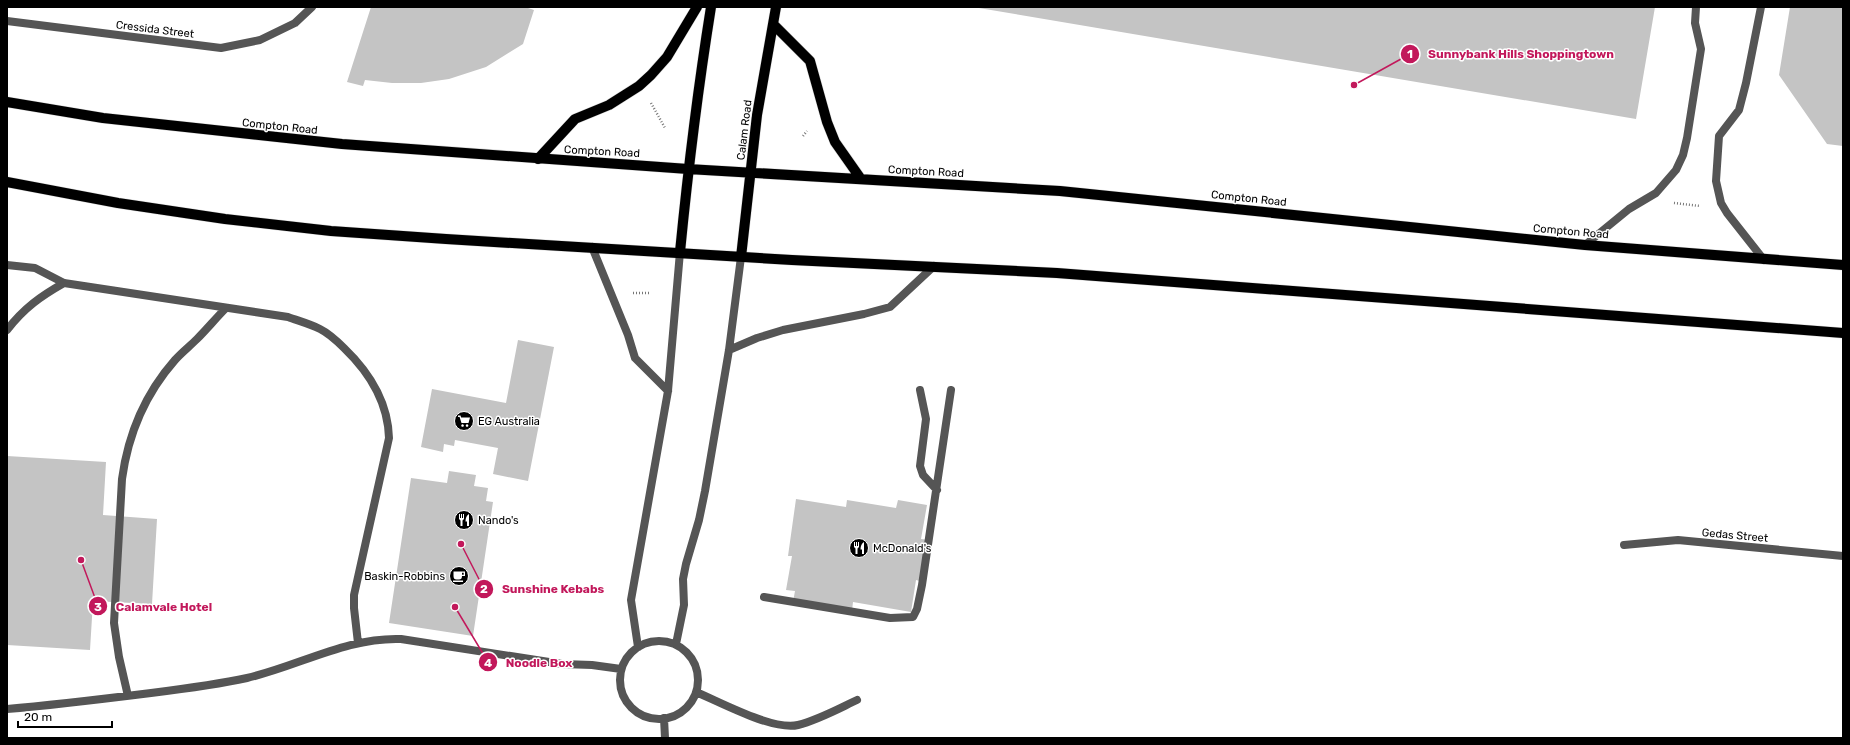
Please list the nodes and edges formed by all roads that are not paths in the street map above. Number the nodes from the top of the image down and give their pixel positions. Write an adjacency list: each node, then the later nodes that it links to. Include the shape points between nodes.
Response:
1 (312, 7): 7 (street, Cressida Street, via 295,22 260,40 221,48)
2 (697, 7): 10 (main road, via 667,57 639,86 609,105 575,119)
3 (711, 7): 11 (main road)
4 (776, 7): 8 (main road, Calam Road)
5 (1696, 7): 15 (street, via 1695,23 1701,48 1683,155 1676,170 1656,193 1629,209)
6 (1761, 7): 19 (street, via 1739,110 1719,136 1716,181 1720,203)
7 (7, 22)
8 (773, 24): 12 (main road, Calam Road); 13 (main road, via 810,61 826,122 835,142)
9 (7, 102): 10 (main road, Compton Road, via 103,118 270,138)
10 (538, 159): 11 (main road, Compton Road)
11 (688, 169): 12 (main road, Compton Road); 17 (main road)
12 (750, 172): 13 (main road, Compton Road); 18 (main road, Calam Road)
13 (861, 179): 15 (main road, Compton Road, via 1060,191)
14 (7, 182): 16 (main road, via 118,203 323,230)
15 (1585, 245): 19 (main road, Compton Road)
16 (592, 247): 17 (main road); 30 (street, via 623,321 635,358)
17 (680, 252): 18 (main road); 30 (street)
18 (741, 256): 22 (main road); 27 (street)
19 (1764, 260): 21 (main road, Compton Road)
20 (7, 265): 23 (street, via 35,268)
21 (1843, 265)
22 (934, 266): 26 (main road, via 1155,279); 27 (street, via 890,307 783,330)
23 (64, 282): 24 (street); 25 (street, via 20,313)
24 (226, 308): 35 (street, via 288,317 321,329 365,370 381,400 386,413 389,438 354,595); 40 (street, via 161,377 144,405 125,457 114,623)
25 (7, 330)
26 (1843, 333)
27 (729, 350): 36 (street, via 705,491 683,580 684,605)
28 (920, 390): 31 (street, via 926,419 920,466 923,475)
29 (951, 390): 31 (street)
30 (668, 391): 37 (street, via 632,600)
31 (937, 490): 34 (street, via 918,603 913,617 890,618)
32 (1624, 545): 33 (street, Gedas Street, via 1678,540)
33 (1843, 556)
34 (764, 597)
35 (358, 643): 38 (street, via 379,639 401,639 562,664); 40 (street, via 249,677)
36 (676, 644): 37 (street, via 650,642); 39 (street, via 687,652 694,662 699,682)
37 (638, 647): 38 (street)
38 (621, 669): 43 (street, via 620,682 623,694 630,705 639,713 651,718)
39 (696, 692): 41 (street, via 767,722 796,726); 43 (street, via 692,702 684,710 675,716)
40 (128, 696): 42 (street)
41 (857, 700)
42 (7, 709)
43 (664, 718): 44 (street)
44 (665, 738)

